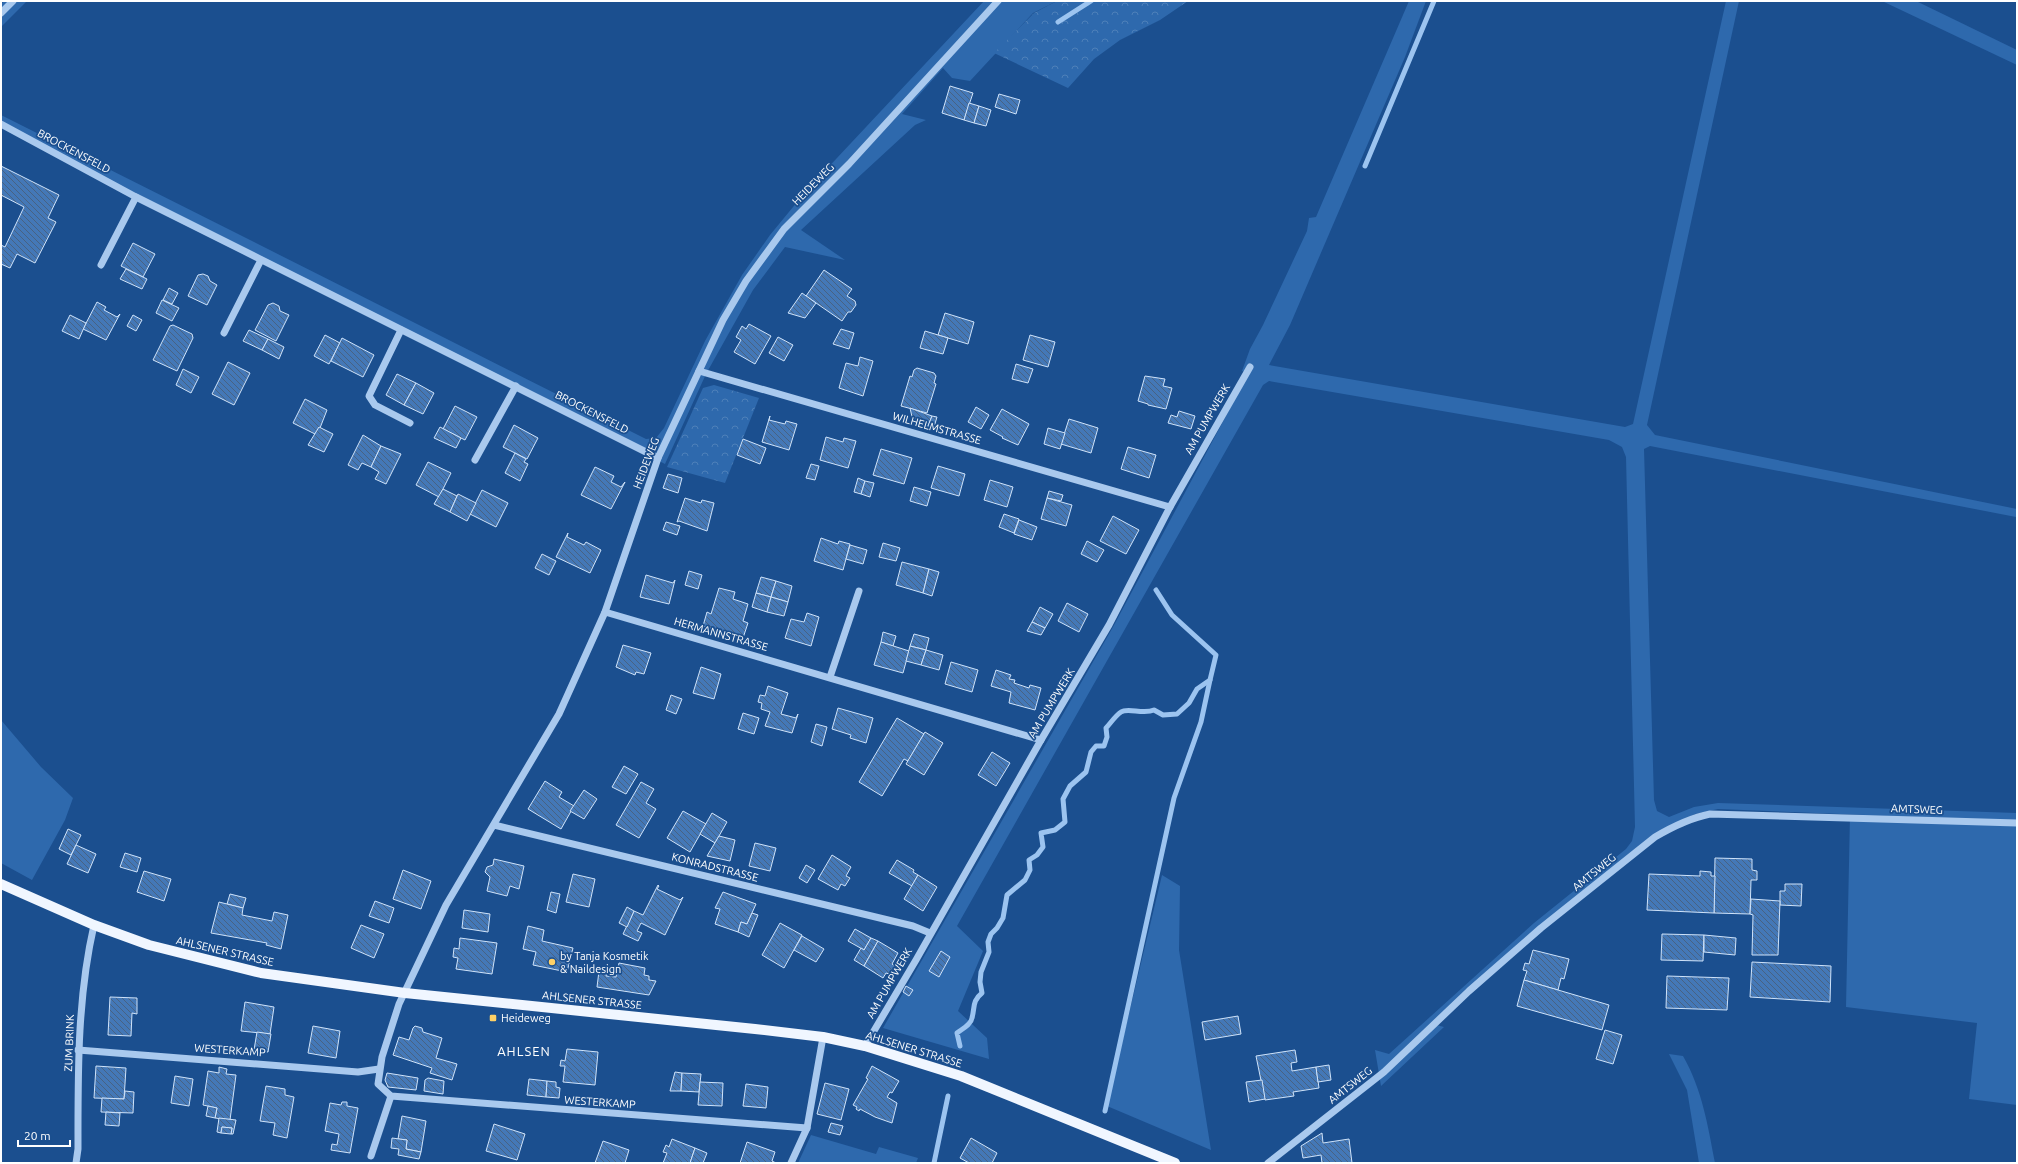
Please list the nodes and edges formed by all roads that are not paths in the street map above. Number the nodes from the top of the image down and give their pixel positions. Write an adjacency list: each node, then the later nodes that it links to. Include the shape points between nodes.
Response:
1 (13, 1): 3 (street)
2 (998, 1): 11 (street, HEIDEWEG, via 849,164 784,229 746,281 723,320)
3 (1, 12)
4 (1, 124): 5 (street, BROCKENSFELD)
5 (136, 197): 6 (street, BROCKENSFELD); 7 (street)
6 (261, 260): 8 (street, BROCKENSFELD); 9 (street)
7 (101, 266)
8 (401, 330): 12 (street, BROCKENSFELD); 13 (street, via 369,396 375,405)
9 (224, 333)
10 (1250, 367): 16 (street, AM PUMPWERK)
11 (699, 371): 14 (street, HEIDEWEG); 16 (street, WILHELMSTRASSE)
12 (516, 386): 14 (street, BROCKENSFELD); 15 (street)
13 (410, 423)
14 (658, 458): 18 (street, HEIDEWEG)
15 (475, 460)
16 (1170, 507): 20 (street, AM PUMPWERK, via 1110,625)
17 (859, 591): 19 (street)
18 (605, 612): 19 (street, HERMANNSTRASSE); 22 (street, HEIDEWEG, via 559,714)
19 (830, 677): 20 (street, HERMANNSTRASSE)
20 (1041, 740): 25 (street, AM PUMPWERK)
21 (2017, 823): 37 (street, AMTSWEG, via 1710,814 1671,828 1655,837 1541,928 1469,991 1384,1072)
22 (494, 825): 25 (street, KONRADSTRASSE, via 913,926); 26 (street, HEIDEWEG, via 446,905)
23 (1, 884): 24 (main road, AHLSENER STRASSE)
24 (94, 925): 26 (main road, AHLSENER STRASSE, via 149,945 261,973); 29 (street, ZUM BRINK, via 82,987)
25 (930, 933): 28 (street, AM PUMPWERK)
26 (405, 993): 27 (main road, AHLSENER STRASSE); 30 (street, via 399,1004)
27 (823, 1038): 28 (main road, AHLSENER STRASSE); 32 (street)
28 (865, 1046): 36 (main road, AHLSENER STRASSE, via 961,1076)
29 (78, 1050): 30 (street, WESTERKAMP, via 358,1072); 34 (street, ZUM BRINK)
30 (379, 1069): 31 (street, via 378,1084)
31 (391, 1096): 32 (street, WESTERKAMP); 33 (street)
32 (807, 1128): 35 (street)
33 (371, 1156)
34 (76, 1163)
35 (792, 1163)
36 (1175, 1163)
37 (1268, 1163)

